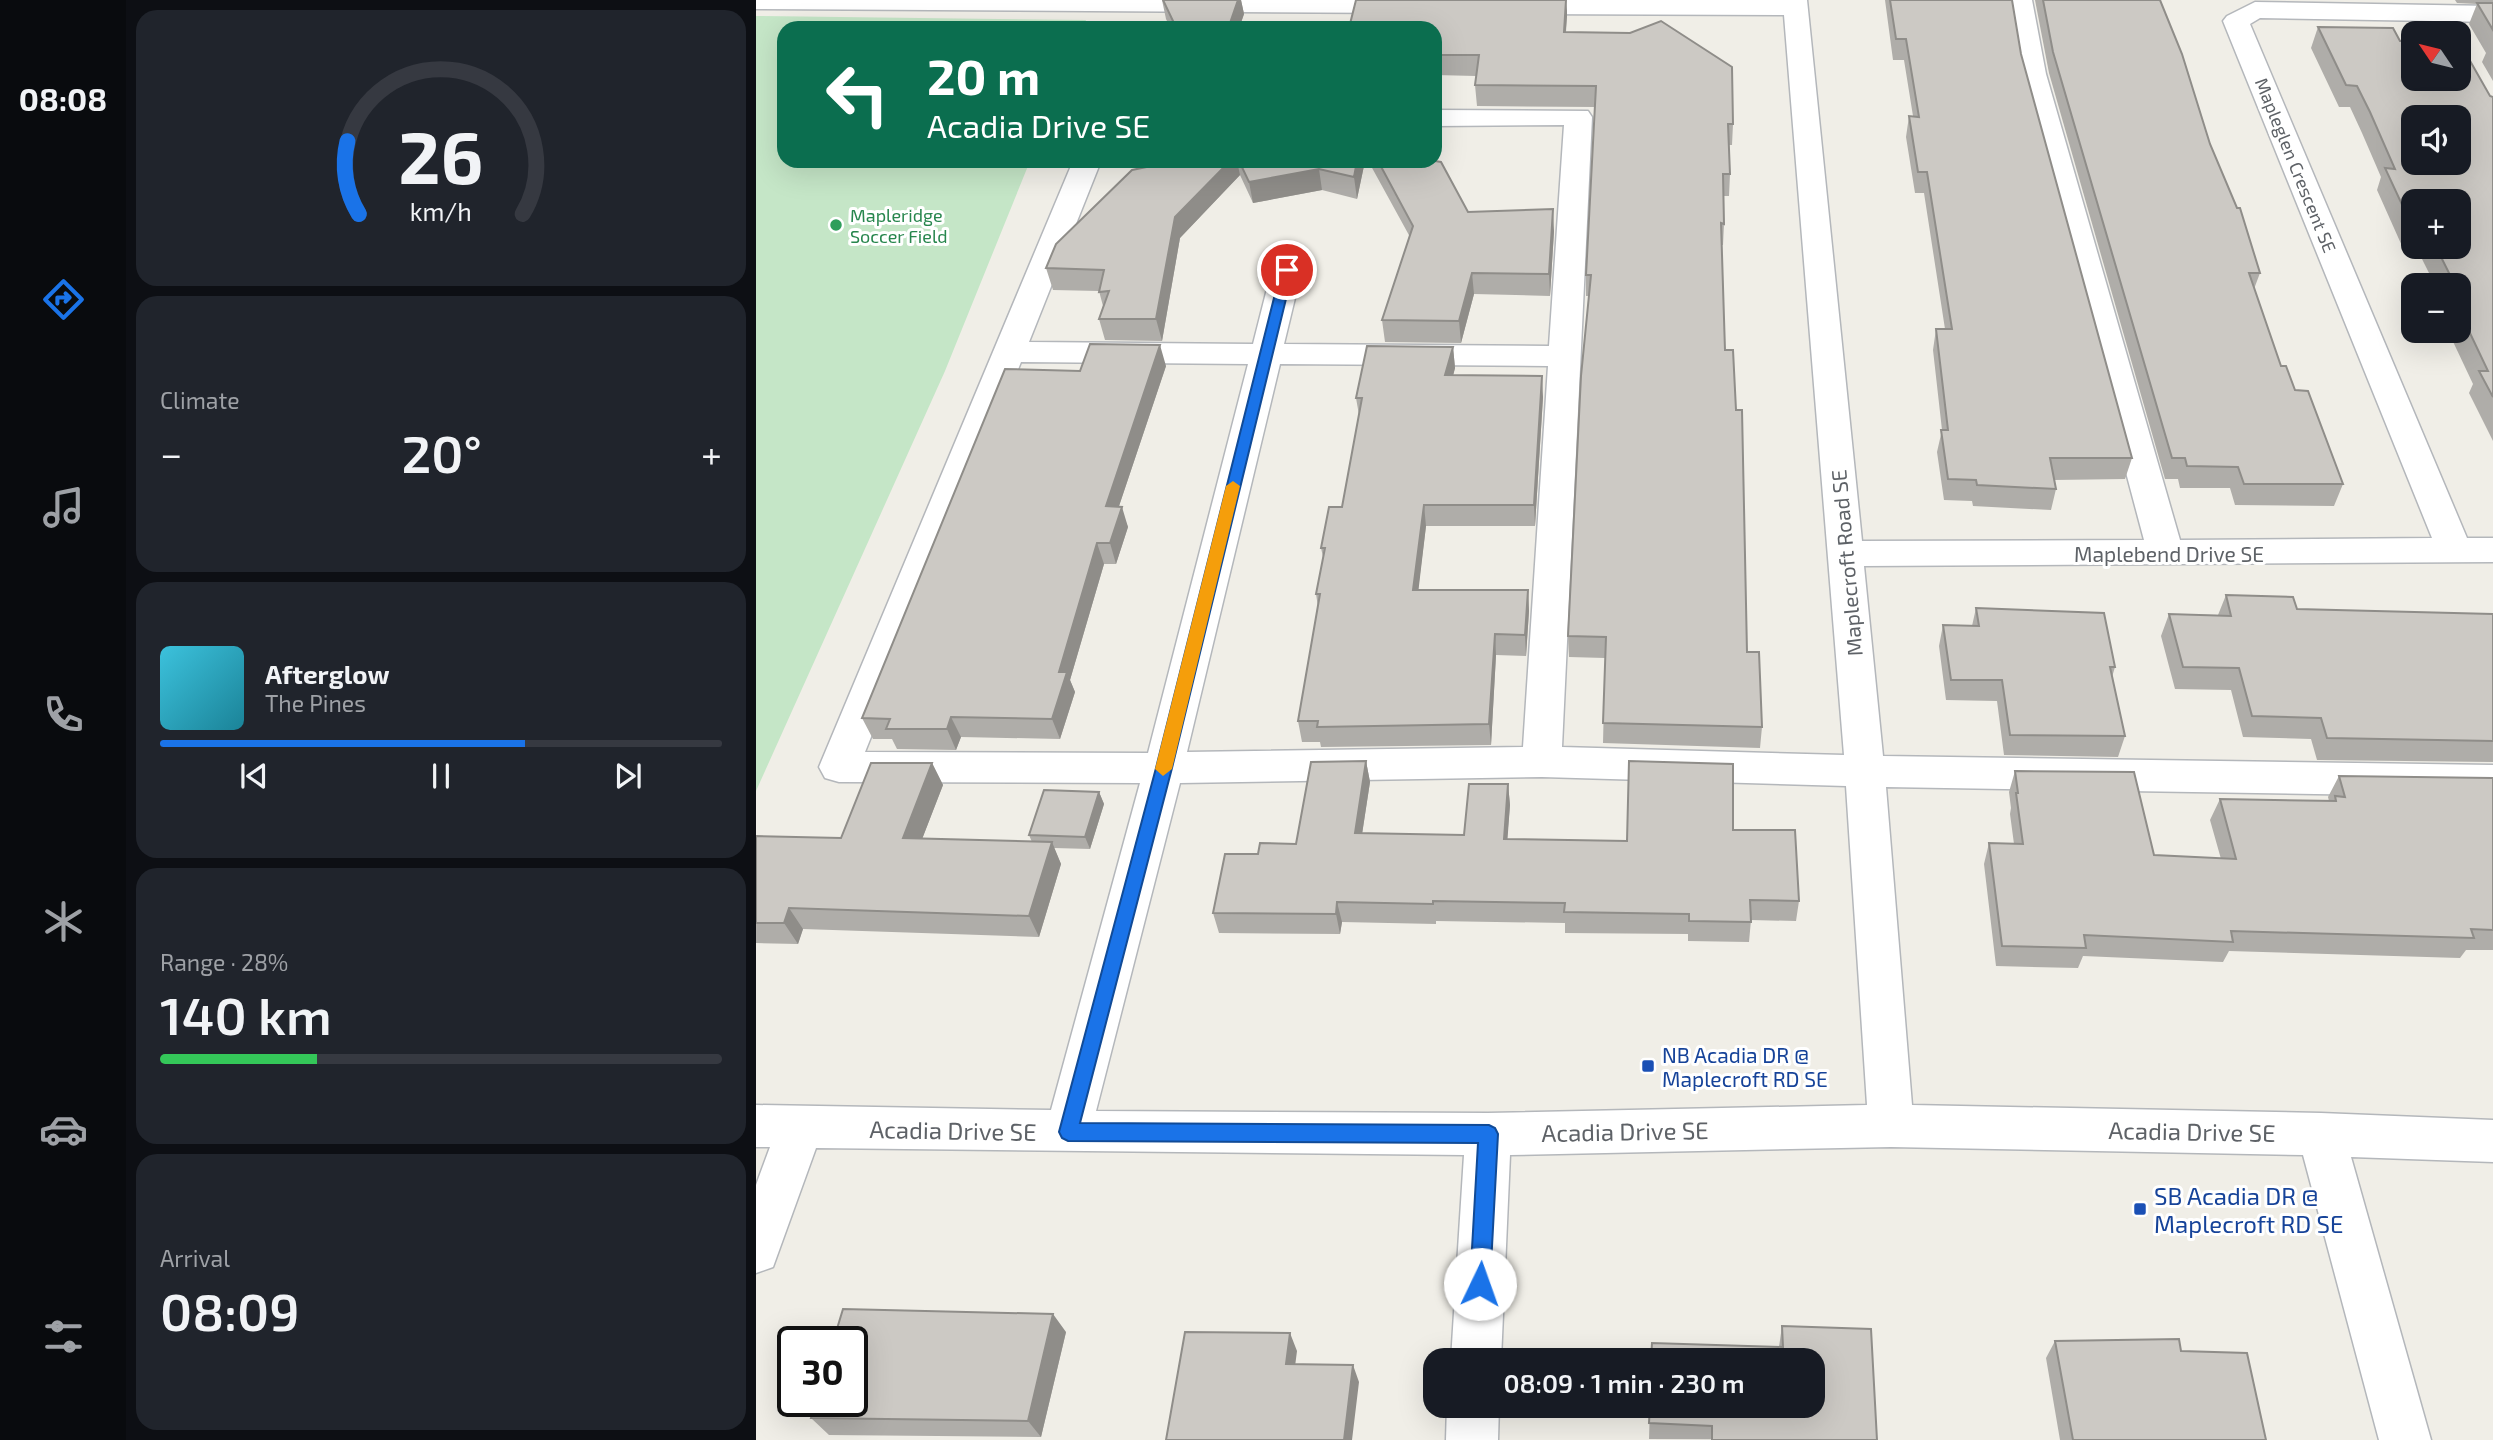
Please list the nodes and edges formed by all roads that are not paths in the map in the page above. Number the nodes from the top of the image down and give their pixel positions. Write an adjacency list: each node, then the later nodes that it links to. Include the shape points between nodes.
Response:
1 (2020, 0): 17 (street, via 2033,74)
2 (756, 1): 4 (street)
3 (1795, 4): 5 (street); 16 (street, Maplecroft Road SE)
4 (1435, 6)
5 (1491, 6)
6 (2493, 14): 7 (street, Mapleglen Crescent SE)
7 (2440, 15): 14 (street, Mapleglen Crescent SE, via 2255,10 2236,21)
8 (1442, 118): 13 (street, via 1578,117)
9 (1084, 168): 11 (street)
10 (1287, 270): 12 (street)
11 (1009, 352): 12 (street); 19 (street, via 839,767)
12 (1265, 355): 13 (street); 19 (street)
13 (1564, 356): 18 (street)
14 (2454, 549): 15 (street, Maplebend Drive SE); 17 (street, Maplebend Drive SE)
15 (2493, 550)
16 (1845, 554): 17 (street, Maplebend Drive SE); 20 (street, Maplecroft Road SE)
17 (2166, 554)
18 (1542, 762): 19 (street); 20 (street)
19 (1164, 768): 25 (street)
20 (1865, 771): 21 (street); 23 (street, Maplecroft Road SE)
21 (2493, 781)
22 (756, 1126): 24 (street, Acadia Drive SE)
23 (1891, 1126): 26 (street, Acadia Drive SE); 27 (street, Acadia Drive SE)
24 (801, 1127): 25 (street, Acadia Drive SE); 29 (street)
25 (1068, 1132): 26 (street, Acadia Drive SE)
26 (1489, 1134): 30 (street)
27 (2321, 1134): 28 (street, Acadia Drive SE); 33 (street)
28 (2493, 1141)
29 (756, 1250)
30 (1477, 1348)
31 (1473, 1418): 32 (street)
32 (1472, 1440)
33 (2405, 1440)

